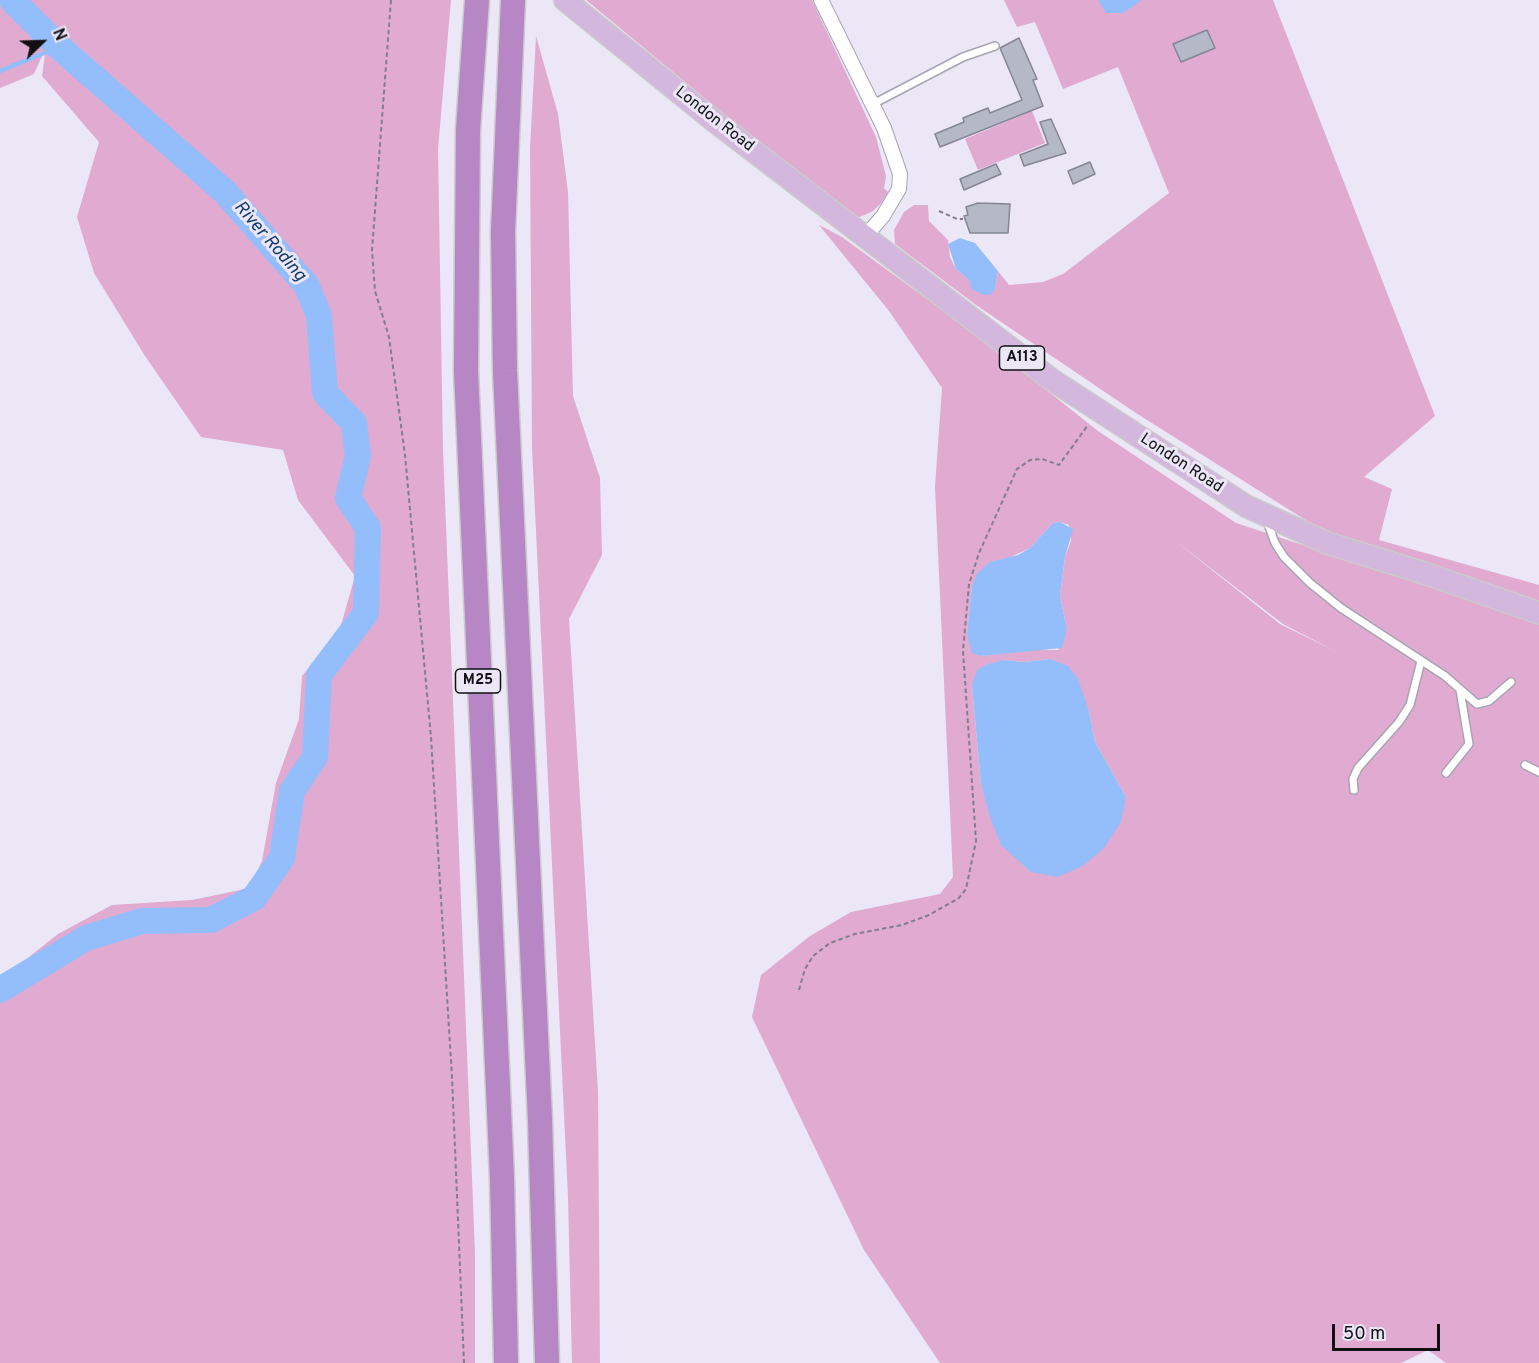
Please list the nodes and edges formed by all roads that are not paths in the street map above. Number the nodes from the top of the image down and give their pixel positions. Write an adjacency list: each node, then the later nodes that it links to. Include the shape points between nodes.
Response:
1 (477, 0): 17 (highway, M25, via 468,130 465,371 502,1189)
2 (565, 0): 7 (main road, London Road / A113)
3 (821, 0): 6 (street)
4 (512, 9): 18 (highway, M25, via 503,232 505,382 540,1120)
5 (995, 45): 6 (lane, via 963,57)
6 (873, 104): 7 (street, via 898,161 899,189)
7 (864, 238): 8 (main road, London Road / A113, via 1052,380)
8 (1266, 516): 9 (main road, London Road / A113, via 1327,543); 10 (lane, via 1284,557 1310,583)
9 (1539, 613)
10 (1421, 661): 12 (lane); 16 (lane, via 1410,705 1358,768)
11 (1511, 682): 12 (lane, via 1483,704 1477,704)
12 (1460, 690): 15 (lane, via 1469,744)
13 (1525, 765): 14 (lane)
14 (1539, 772)
15 (1446, 773)
16 (1354, 790)
17 (506, 1363)
18 (547, 1363)

